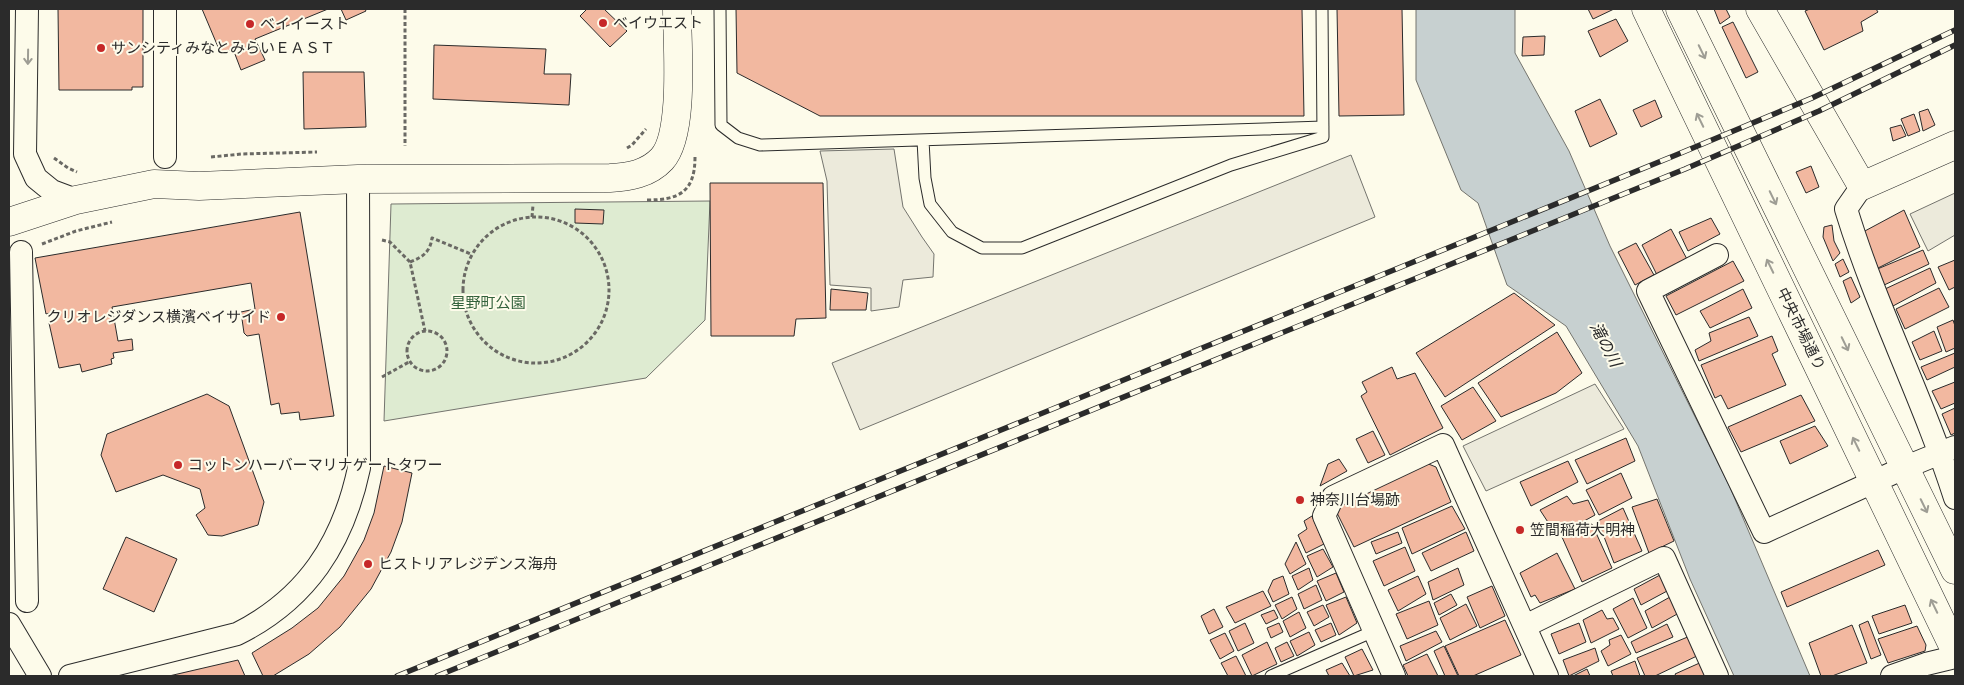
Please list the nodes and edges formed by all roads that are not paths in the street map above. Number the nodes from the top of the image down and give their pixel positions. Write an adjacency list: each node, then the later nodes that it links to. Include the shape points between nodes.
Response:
1 (28, 9): 15 (street, one-way to 15, via 26,154 36,178 52,191)
2 (165, 9): 12 (street)
3 (677, 9): 13 (street, via 676,128 666,154 649,169 610,178)
4 (720, 9): 10 (lane, via 721,125 738,138 760,145)
5 (1322, 9): 9 (lane)
6 (1646, 9): 21 (street, 中央市場通り, one-way to 6)
7 (1680, 9): 20 (street, one-way to 20)
8 (1760, 9): 14 (street)
9 (1322, 127): 10 (lane); 10 (lane, via 1323,137 1231,165 1022,248 982,248 952,232 930,204)
10 (923, 140)
11 (1955, 145): 14 (street)
12 (165, 158)
13 (358, 179): 15 (street, via 199,186 154,184); 31 (street, via 359,468 353,496 330,550 294,594 244,631)
14 (1862, 186): 19 (street, via 1846,209 1860,256)
15 (76, 200): 16 (street)
16 (9, 222)
17 (22, 252): 24 (street)
18 (1717, 255): 21 (street, via 1648,291 1764,532)
19 (1948, 450): 20 (street); 22 (street)
20 (1906, 467): 21 (street); 23 (street, one-way to 23)
21 (1874, 482): 28 (street, 中央市場通り, one-way to 21)
22 (1955, 498)
23 (1955, 570)
24 (27, 601)
25 (9, 624): 30 (street)
26 (1524, 626): 27 (street, via 1442,445 1333,497 1324,516); 34 (street); 35 (street, via 1664,558)
27 (1374, 631): 32 (lane); 33 (street)
28 (1955, 650)
29 (1955, 657): 36 (street)
30 (40, 676)
31 (70, 676)
32 (1271, 676)
33 (1394, 676)
34 (1547, 676)
35 (1717, 676)
36 (1892, 676)

